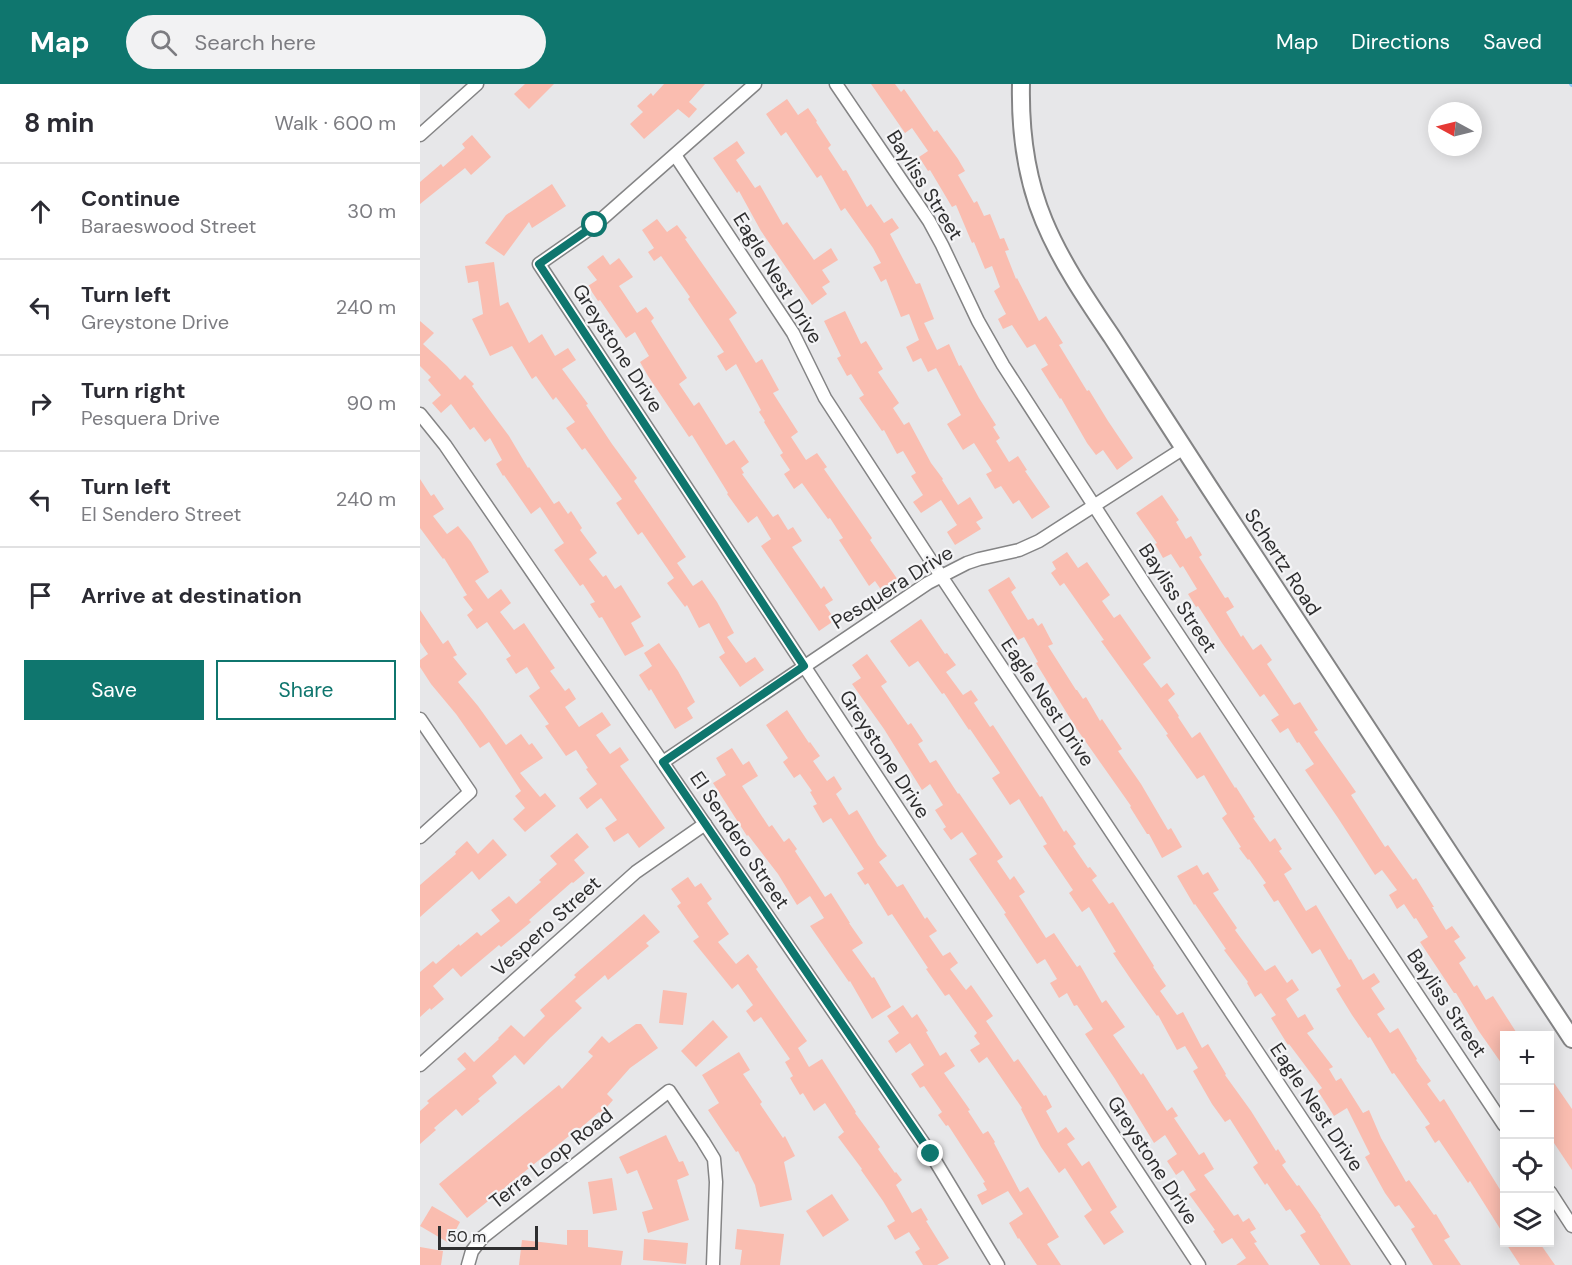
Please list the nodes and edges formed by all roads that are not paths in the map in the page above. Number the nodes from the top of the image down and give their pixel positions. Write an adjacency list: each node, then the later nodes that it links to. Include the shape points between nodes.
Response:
1 (477, 84): 5 (street)
2 (755, 84): 6 (street)
3 (836, 84): 9 (street, Bayliss Street, via 929,221 1003,365)
4 (1021, 84): 8 (street, Schertz Road, via 1027,165 1056,248)
5 (420, 135)
6 (675, 155): 10 (street, Eagle Nest Drive, via 793,333 825,398); 11 (street, Greystone Drive, via 595,225 539,264)
7 (420, 414): 13 (street, El Sendero Street, via 446,445)
8 (1184, 448): 9 (street, Pesquera Drive); 16 (street, Schertz Road)
9 (1094, 505): 10 (street, Pesquera Drive, via 1039,541 979,559); 18 (street, Bayliss Street)
10 (941, 576): 11 (street, Pesquera Drive); 25 (street, Eagle Nest Drive)
11 (804, 666): 13 (street, Pesquera Drive); 24 (street, Greystone Drive)
12 (420, 719): 15 (street, via 470,792)
13 (663, 762): 14 (street, El Sendero Street)
14 (705, 824): 17 (street, Vespero Street, via 636,872); 23 (street, El Sendero Street, via 931,1154)
15 (420, 837)
16 (1572, 1039)
17 (420, 1065)
18 (1500, 1119)
19 (1551, 1193): 20 (street)
20 (1572, 1226)
21 (468, 1265): 22 (street, Terra Loop Road, via 472,1251 483,1237 669,1091 714,1160 717,1182)
22 (713, 1265)
23 (998, 1265)
24 (1199, 1265)
25 (1399, 1265)

